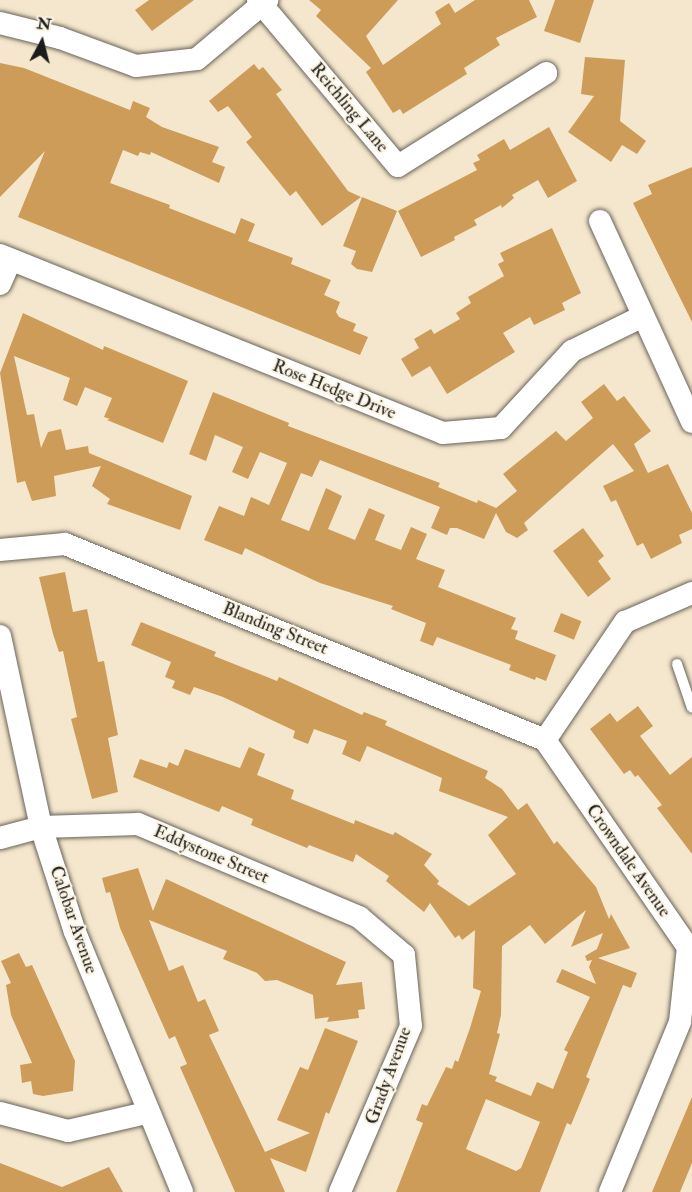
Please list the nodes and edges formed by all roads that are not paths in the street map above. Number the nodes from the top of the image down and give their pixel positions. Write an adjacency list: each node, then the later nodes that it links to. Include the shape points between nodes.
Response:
1 (262, 2): 2 (street, via 197,59 136,66 60,38); 3 (street, Reichling Lane, via 398,166)
2 (0, 23)
3 (546, 73)
4 (600, 221): 7 (street)
5 (5, 258): 6 (street); 7 (street, Rose Hedge Drive, via 443,433 501,428 572,351)
6 (0, 284)
7 (643, 316): 8 (street)
8 (692, 422)
9 (0, 550): 14 (street, Blanding Street, via 65,544)
10 (692, 593): 14 (street, via 625,622)
11 (0, 636): 15 (street, Calobar Avenue)
12 (677, 664): 13 (lane)
13 (692, 708)
14 (545, 740): 22 (street, Crowndale Avenue, via 688,947 681,1022)
15 (41, 827): 16 (street, Eddystone Street); 17 (street, Eddystone Street, via 138,824 358,917); 19 (street, Calobar Avenue, via 75,932)
16 (0, 838)
17 (404, 955): 21 (street, Grady Avenue, via 411,1026)
18 (0, 1113): 19 (street, via 68,1131)
19 (146, 1113): 20 (street, Calobar Avenue)
20 (182, 1192)
21 (340, 1192)
22 (610, 1192)

